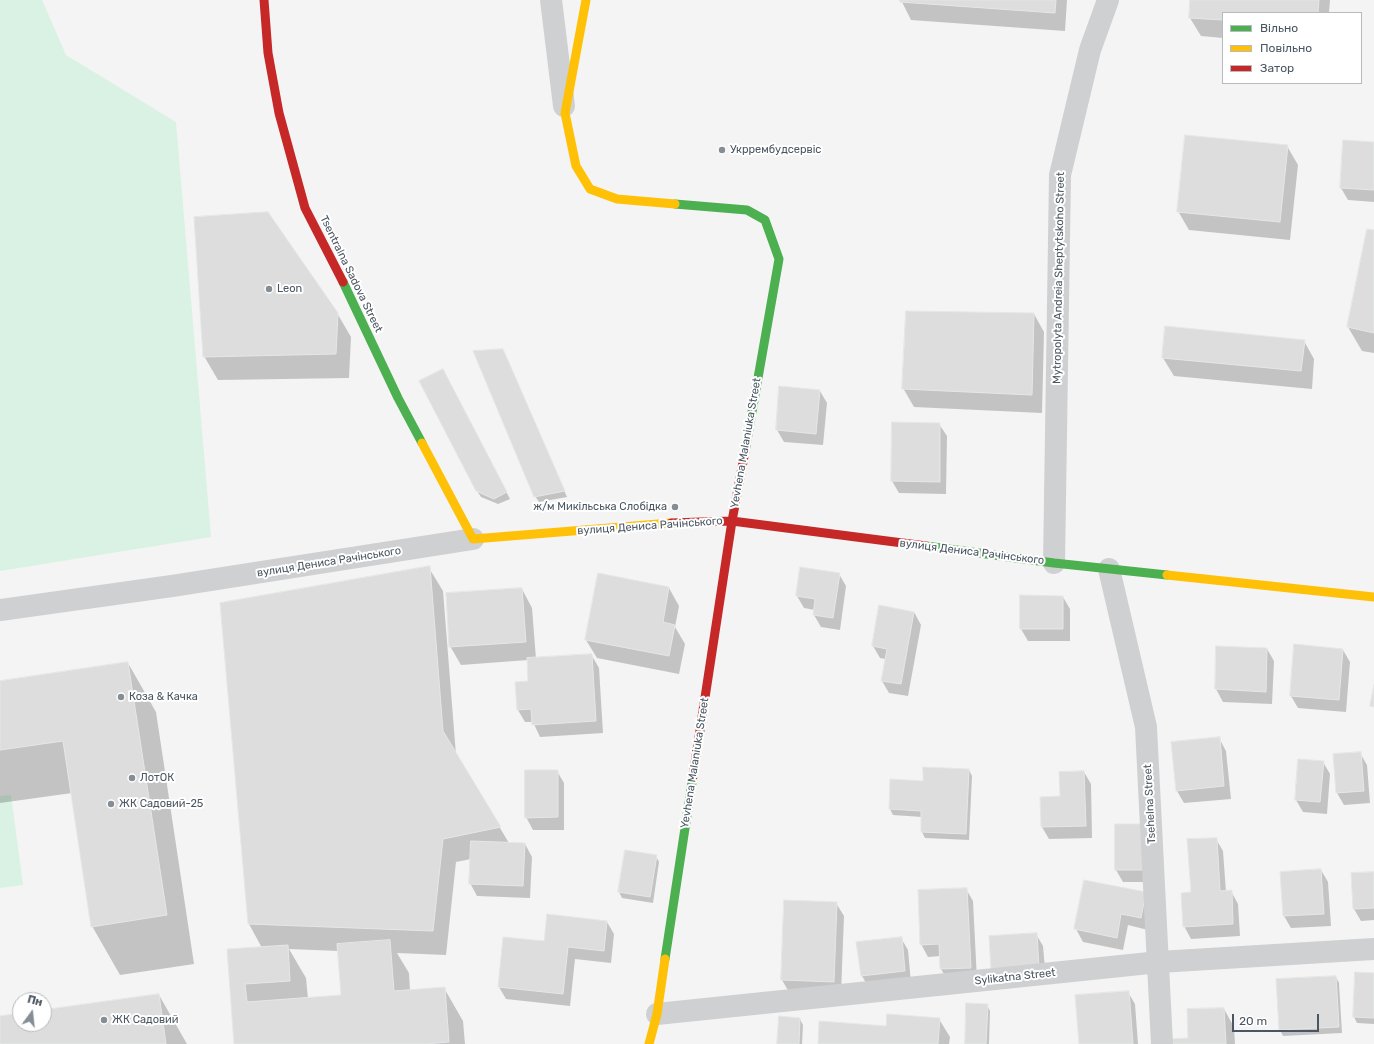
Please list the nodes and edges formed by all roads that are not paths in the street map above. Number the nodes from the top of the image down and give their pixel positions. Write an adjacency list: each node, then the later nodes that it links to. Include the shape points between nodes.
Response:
1 (264, 0): 7 (main road, Tsentralna Sadova Street, via 268,53 279,113 306,208 398,398)
2 (551, 0): 5 (street, Yevhena Malaniuka Street)
3 (586, 0): 5 (main road, Yevhena Malaniuka Street)
4 (1108, 0): 8 (street, Mytropolyta Andreia Sheptytskoho Street, via 1090,50 1060,175)
5 (565, 112): 6 (main road, Yevhena Malaniuka Street, via 576,166 590,189 617,199 747,210 765,220 779,259)
6 (732, 521): 7 (main road, вулиця Дениса Рачінського, via 682,522); 8 (main road, вулиця Дениса Рачінського); 14 (main road, Yevhena Malaniuka Street)
7 (473, 539): 11 (street, вулиця Дениса Рачінського)
8 (1054, 563): 9 (main road, вулиця Дениса Рачінського)
9 (1109, 569): 10 (main road, вулиця Дениса Рачінського); 13 (street, Tsehelna Street, via 1146,728)
10 (1374, 597)
11 (0, 610)
12 (1374, 949): 13 (street, Sylikatna Street)
13 (1159, 962): 14 (street, Sylikatna Street); 16 (street, Tsehelna Street)
14 (657, 1014): 15 (main road, Yevhena Malaniuka Street)
15 (649, 1044)
16 (1162, 1044)

